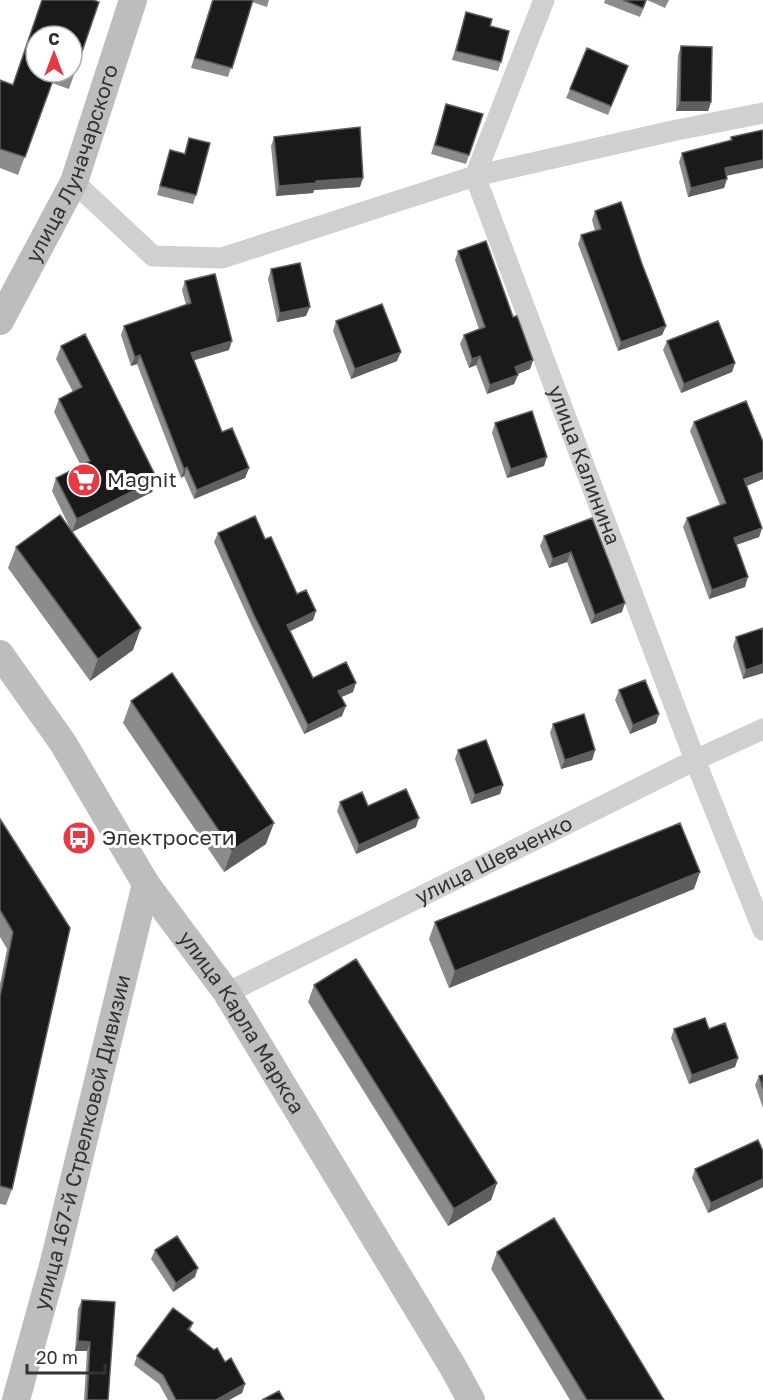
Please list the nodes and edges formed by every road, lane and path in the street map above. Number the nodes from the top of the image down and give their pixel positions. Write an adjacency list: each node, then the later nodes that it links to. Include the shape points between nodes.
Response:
1 (133, 0): 5 (street, улица Луначарского)
2 (544, 0): 4 (street)
3 (763, 113): 4 (street)
4 (475, 176): 5 (street, via 222,258 153,256); 9 (street, улица Калинина)
5 (74, 182): 6 (street, улица Луначарского)
6 (0, 321)
7 (0, 654): 10 (street, улица Карла Маркса, via 63,743)
8 (763, 729): 9 (street, улица Шевченко)
9 (695, 760): 11 (street, улица Калинина); 12 (street, улица Шевченко)
10 (146, 884): 12 (street, улица Карла Маркса); 13 (street, улица 167-й Стрелковой Дивизии, via 53,1266)
11 (763, 930)
12 (227, 993): 14 (street, улица Карла Маркса)
13 (16, 1400)
14 (471, 1400)

